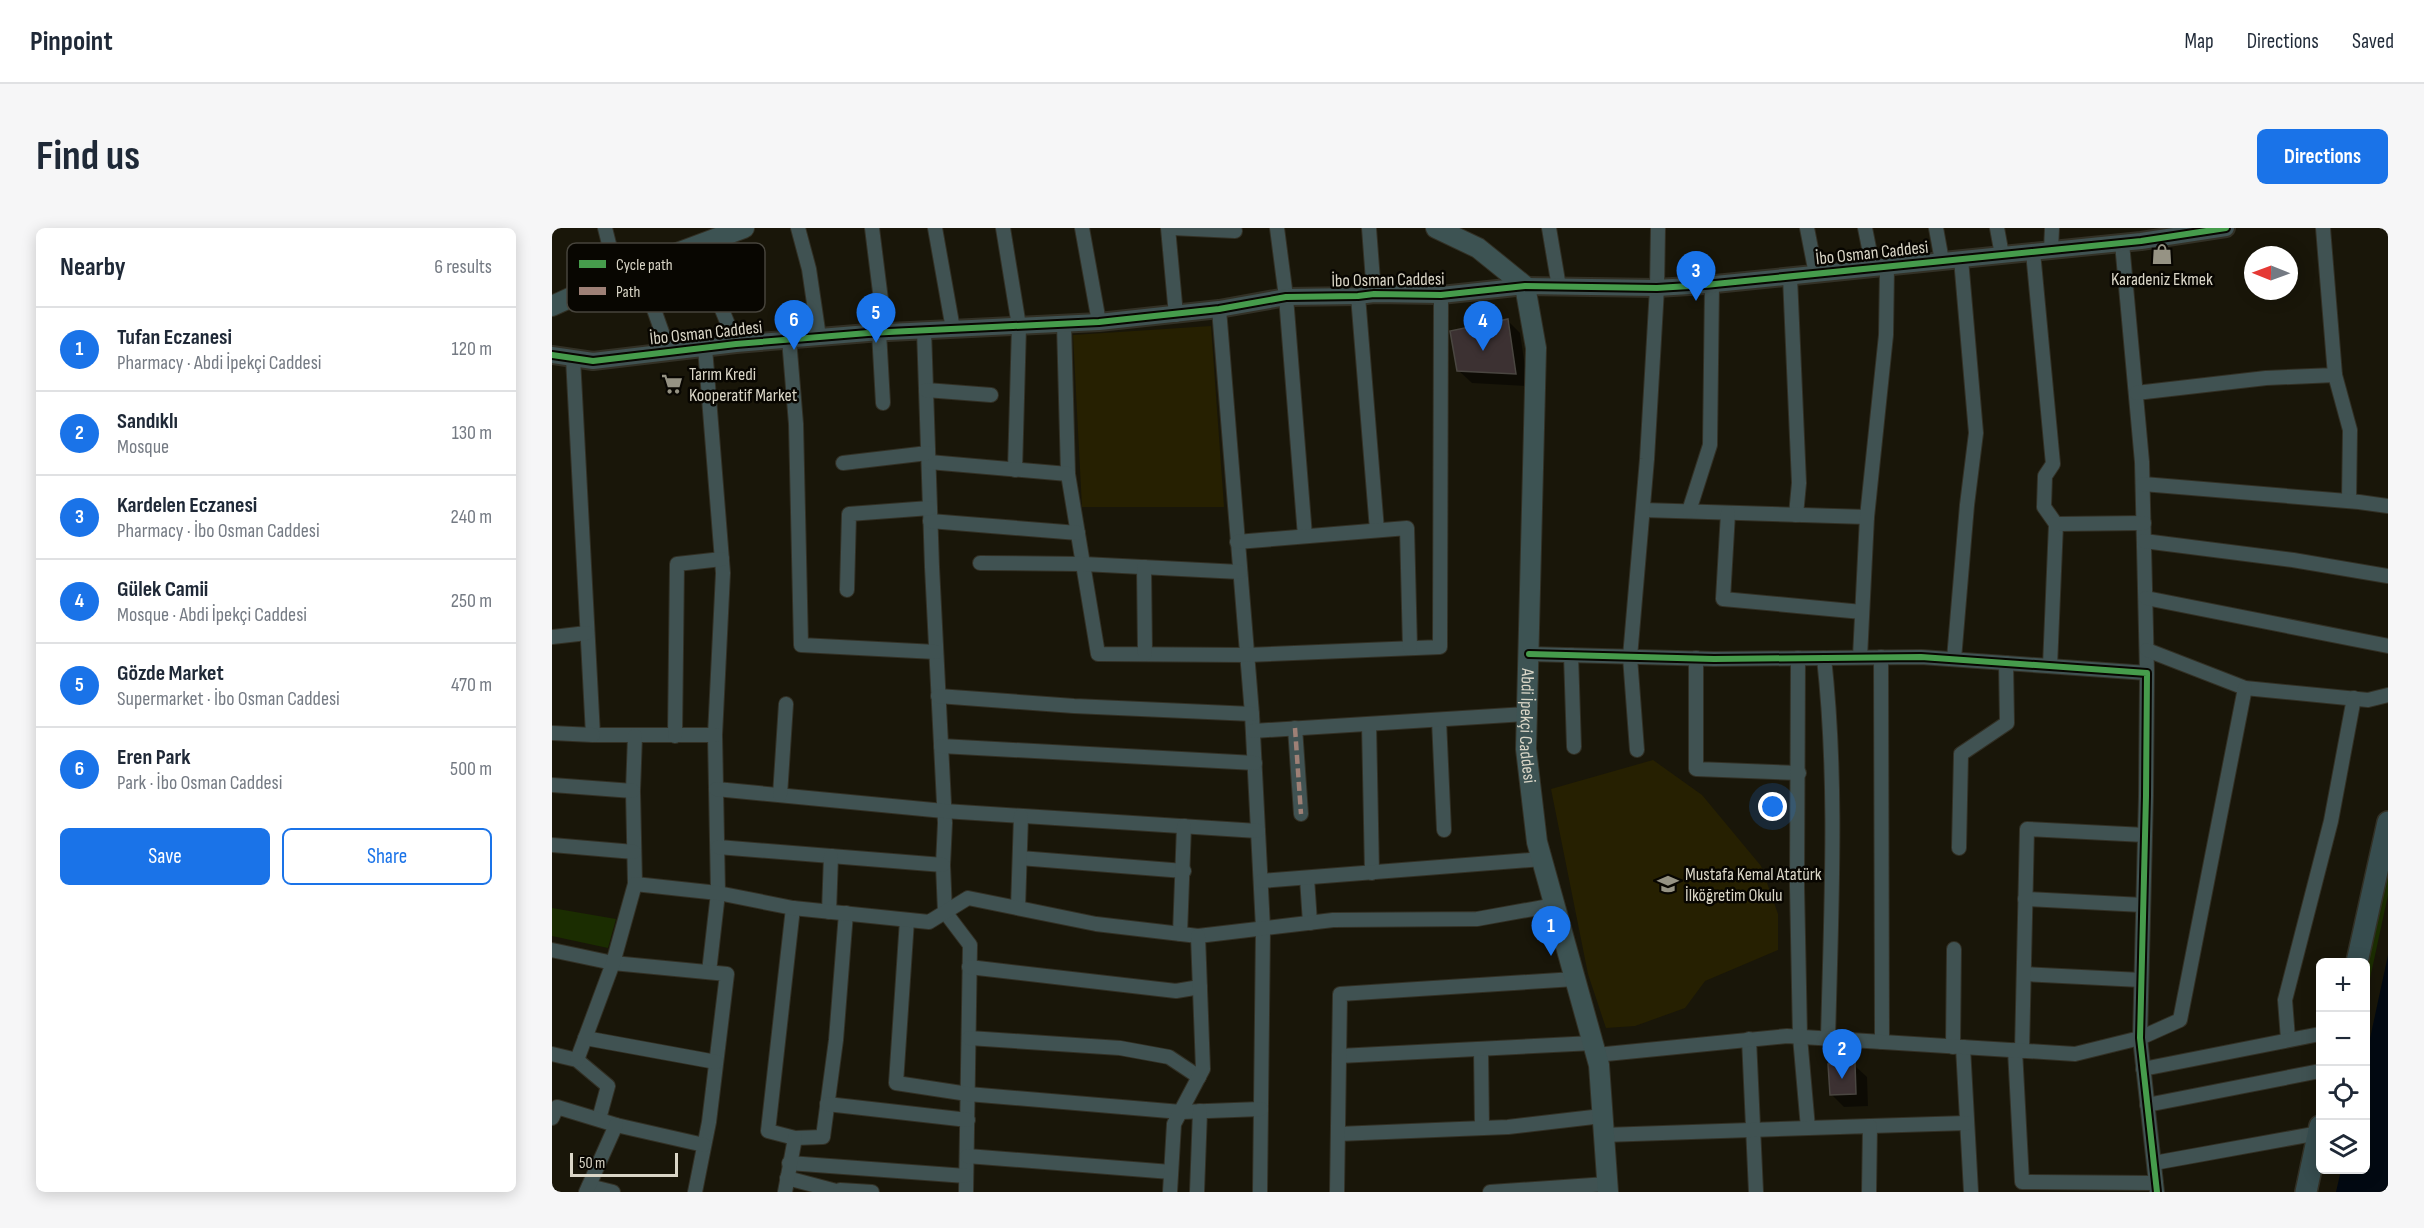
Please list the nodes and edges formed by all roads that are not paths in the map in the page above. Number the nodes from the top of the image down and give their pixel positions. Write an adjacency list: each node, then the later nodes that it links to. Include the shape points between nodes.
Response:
1 (605, 228): 23 (street)
2 (798, 228): 53 (street, via 809,269)
3 (872, 228): 52 (street)
4 (935, 228): 50 (street)
5 (1003, 228): 49 (street)
6 (1082, 228): 47 (street)
7 (1170, 228): 21 (street); 46 (street)
8 (1277, 228): 40 (street)
9 (1369, 228): 38 (street)
10 (1436, 228): 35 (main road, via 1478,248)
11 (1549, 228): 36 (street)
12 (1658, 228): 37 (street)
13 (1807, 228): 32 (street)
14 (1864, 228): 31 (street)
15 (1936, 228): 30 (street)
16 (1997, 228): 28 (street)
17 (2052, 228): 26 (street)
18 (2226, 228): 22 (street, İbo Osman Caddesi)
19 (2324, 228): 60 (street)
20 (727, 231): 24 (main road)
21 (1235, 231)
22 (2171, 232): 25 (street, İbo Osman Caddesi)
23 (609, 243)
24 (702, 243)
25 (2122, 243): 26 (street, İbo Osman Caddesi); 62 (street)
26 (2052, 250): 27 (street, İbo Osman Caddesi)
27 (2033, 252): 28 (street, İbo Osman Caddesi); 78 (street, via 2053,464 2045,476 2044,507)
28 (2001, 255): 29 (street, İbo Osman Caddesi)
29 (1961, 259): 30 (street, İbo Osman Caddesi); 110 (street, via 1976,433)
30 (1942, 261): 31 (street, İbo Osman Caddesi)
31 (1880, 267): 32 (street, İbo Osman Caddesi); 77 (street, via 1886,335)
32 (1816, 274): 33 (street, İbo Osman Caddesi)
33 (1790, 277): 34 (street, İbo Osman Caddesi); 76 (street)
34 (1712, 284): 37 (street, İbo Osman Caddesi); 73 (street, via 1710,445)
35 (1525, 286): 36 (street, İbo Osman Caddesi); 39 (street, İbo Osman Caddesi); 101 (main road, Abdi İpekçi Caddesi, via 1536,348)
36 (1559, 287): 37 (street, İbo Osman Caddesi)
37 (1657, 288): 72 (street)
38 (1366, 295): 39 (street, İbo Osman Caddesi); 40 (street, İbo Osman Caddesi); 80 (street)
39 (1441, 295): 97 (street, via 1440,647)
40 (1286, 297): 43 (street, İbo Osman Caddesi); 82 (street)
41 (567, 299): 42 (main road)
42 (552, 306)
43 (1220, 309): 46 (street, İbo Osman Caddesi); 84 (street)
44 (655, 312): 57 (street)
45 (723, 312): 55 (street)
46 (1176, 315): 47 (street, İbo Osman Caddesi)
47 (1099, 322): 48 (street, İbo Osman Caddesi)
48 (1064, 324): 49 (street, İbo Osman Caddesi); 68 (street)
49 (1019, 326): 50 (street, İbo Osman Caddesi); 67 (street)
50 (954, 329): 51 (street, İbo Osman Caddesi)
51 (924, 330): 52 (street, İbo Osman Caddesi); 61 (street)
52 (882, 332): 53 (street, İbo Osman Caddesi); 64 (street)
53 (819, 337): 54 (street, İbo Osman Caddesi)
54 (789, 339): 55 (street, İbo Osman Caddesi); 99 (street, via 796,424 801,645)
55 (736, 344): 56 (street, İbo Osman Caddesi)
56 (705, 348): 57 (street, İbo Osman Caddesi); 85 (street)
57 (669, 352): 59 (street, İbo Osman Caddesi, via 592,361)
58 (552, 355): 59 (street, İbo Osman Caddesi)
59 (573, 358): 94 (street)
60 (2335, 375): 62 (street, via 2266,378); 70 (street, via 2350,430)
61 (926, 390): 63 (street); 65 (street)
62 (2136, 393): 69 (street)
63 (991, 395)
64 (883, 403)
65 (928, 458): 66 (street); 67 (street); 75 (street)
66 (843, 463)
67 (1015, 470): 68 (street)
68 (1068, 474): 81 (street)
69 (2143, 484): 70 (street); 79 (street)
70 (2349, 501): 71 (street)
71 (2388, 506)
72 (1643, 510): 73 (street); 104 (street)
73 (1689, 511): 74 (street)
74 (1728, 513): 76 (street); 93 (street, via 1723,599)
75 (930, 515): 81 (street); 91 (street, via 849,514); 99 (street)
76 (1796, 515): 77 (street)
77 (1867, 517): 93 (street)
78 (2056, 524): 79 (street); 112 (street)
79 (2144, 524): 83 (street)
80 (1377, 530): 82 (street); 97 (street, via 1407,528)
81 (1078, 533): 87 (street)
82 (1305, 536): 84 (street)
83 (2144, 541): 90 (street); 92 (street)
84 (1237, 542): 89 (street)
85 (722, 559): 127 (street); 129 (street, via 677,564)
86 (980, 563): 87 (street)
87 (1083, 564): 88 (street); 100 (street, via 1098,654)
88 (1144, 567): 89 (street); 100 (street)
89 (1240, 572): 103 (street)
90 (2388, 576)
91 (847, 590)
92 (2146, 598): 96 (street); 98 (street)
93 (1863, 612): 105 (street)
94 (587, 633): 95 (street); 126 (street)
95 (552, 637)
96 (2388, 646)
97 (1410, 648): 103 (street)
98 (2147, 650): 113 (street); 114 (street)
99 (936, 652): 116 (street)
100 (1145, 654): 103 (street)
101 (1529, 654): 102 (street); 120 (main road, Abdi İpekçi Caddesi)
102 (1571, 655): 104 (street); 131 (street)
103 (1247, 656): 119 (street)
104 (1630, 657): 107 (street); 132 (street)
105 (1860, 657): 106 (street); 109 (street)
106 (1881, 657): 110 (street); 192 (street)
107 (1696, 658): 108 (street); 134 (street, via 1696,769)
108 (1798, 658): 109 (street); 134 (street)
109 (1824, 658): 190 (street, via 1832,865)
110 (1954, 659): 111 (street)
111 (2006, 663): 112 (street); 149 (street, via 2007,723 1961,754)
112 (2050, 666): 113 (street)
113 (2147, 673): 146 (street)
114 (2244, 688): 117 (street); 188 (street, via 2180,1020)
115 (2388, 695): 117 (street, via 2368,700)
116 (938, 696): 119 (street); 130 (street)
117 (2354, 698): 191 (street, via 2331,821 2285,1000)
118 (786, 704): 138 (street)
119 (1252, 714): 124 (street)
120 (1527, 714): 121 (street); 153 (main road, Abdi İpekçi Caddesi, via 1526,748)
121 (1439, 720): 122 (street); 144 (street)
122 (1369, 724): 123 (street); 156 (street)
123 (1295, 728): 124 (street); 140 (street)
124 (1253, 731): 133 (street)
125 (552, 733): 126 (street)
126 (594, 735): 128 (street)
127 (715, 735): 129 (street); 136 (street)
128 (635, 736): 129 (street); 137 (street)
129 (675, 736)
130 (941, 746): 133 (street); 139 (street)
131 (1574, 747)
132 (1637, 750)
133 (1255, 763): 145 (street)
134 (1798, 773): 185 (street)
135 (552, 785): 137 (street)
136 (716, 789): 138 (street); 148 (street)
137 (633, 791): 150 (street)
138 (780, 795): 139 (street)
139 (944, 811): 141 (street); 154 (street)
140 (1301, 814)
141 (1022, 816): 143 (street); 152 (street)
142 (2388, 822): 176 (main road)
143 (1184, 826): 145 (street); 155 (street)
144 (1444, 830)
145 (1258, 831): 158 (street)
146 (2145, 835): 161 (street, via 2027,829); 163 (street)
147 (552, 845): 150 (street)
148 (718, 847): 151 (street); 160 (street)
149 (1959, 848)
150 (634, 852): 159 (street)
151 (831, 856): 154 (street); 166 (street)
152 (1020, 858): 155 (street); 165 (street)
153 (1542, 859): 156 (street); 162 (main road, Abdi İpekçi Caddesi)
154 (943, 865): 167 (street)
155 (1184, 871): 172 (street)
156 (1372, 873): 157 (street)
157 (1307, 878): 158 (street); 170 (street)
158 (1261, 881): 171 (street)
159 (636, 884): 160 (street); 177 (street)
160 (718, 893): 164 (street); 179 (street)
161 (2025, 899): 163 (street); 180 (street)
162 (1555, 905): 170 (street, via 1477,919); 181 (main road, Abdi İpekçi Caddesi)
163 (2143, 905): 182 (street)
164 (793, 908): 166 (street); 222 (street, via 768,1131)
165 (1018, 908): 167 (street, via 968,898); 172 (street, via 1096,924)
166 (829, 912): 168 (street)
167 (945, 912): 169 (street, via 929,922); 178 (street, via 970,945)
168 (846, 913): 169 (street); 205 (street)
169 (907, 920): 204 (street, via 896,1083)
170 (1310, 923): 171 (street)
171 (1263, 928): 173 (street); 207 (street)
172 (1180, 934): 173 (street)
173 (1198, 936): 183 (street)
174 (1954, 949): 193 (street)
175 (552, 950): 177 (street)
176 (2358, 958)
177 (613, 963): 179 (street); 186 (street)
178 (969, 968): 183 (street, via 1176,991); 187 (street)
179 (709, 972): 200 (street, via 727,974)
180 (2024, 974): 182 (street); 196 (street)
181 (1575, 979): 195 (main road, Abdi İpekçi Caddesi); 198 (street, via 1340,994)
182 (2141, 980): 188 (street)
183 (1200, 987): 203 (street, via 1203,1069)
184 (2316, 1035): 191 (street)
185 (1800, 1037): 189 (street); 190 (street); 218 (street)
186 (585, 1038): 199 (street); 200 (street)
187 (969, 1038): 203 (street, via 1120,1048 1170,1058); 204 (street)
188 (2140, 1038): 196 (street, via 2075,1054); 201 (street)
189 (1749, 1039): 195 (street); 220 (street)
190 (1828, 1039): 192 (street)
191 (2288, 1039): 201 (street)
192 (1882, 1042): 193 (street)
193 (1958, 1047): 196 (street); 213 (street)
194 (1481, 1049): 195 (street); 198 (street); 217 (street)
195 (1594, 1049): 215 (main road, Abdi İpekçi Caddesi)
196 (2019, 1051): 232 (street, via 2022,1182)
197 (552, 1054): 199 (street)
198 (1340, 1056): 221 (street)
199 (578, 1060): 211 (street, via 608,1086)
200 (716, 1062): 223 (street)
201 (2143, 1069): 206 (street)
202 (2316, 1072): 206 (street)
203 (1199, 1077): 209 (street)
204 (968, 1094): 209 (street); 212 (street)
205 (828, 1104): 212 (street); 222 (street, via 823,1137)
206 (2147, 1105): 227 (street)
207 (1261, 1109): 208 (street); 241 (street)
208 (1200, 1111): 209 (street); 240 (street)
209 (1181, 1112): 228 (street, via 1174,1124)
210 (552, 1118): 211 (street, via 557,1107)
211 (599, 1119): 214 (street)
212 (968, 1120): 225 (street)
213 (1967, 1123): 216 (street); 246 (street)
214 (616, 1125): 223 (street); 233 (street)
215 (1603, 1126): 217 (street); 220 (street); 231 (main road, Abdi İpekçi Caddesi)
216 (1870, 1126): 218 (street); 245 (street)
217 (1482, 1128): 221 (street)
218 (1808, 1128): 220 (street)
219 (2316, 1130): 227 (street)
220 (1752, 1131): 244 (street)
221 (1338, 1134): 242 (street)
222 (795, 1138): 226 (street)
223 (704, 1144): 236 (street)
224 (2316, 1147): 247 (main road)
225 (967, 1156): 228 (street); 229 (street)
226 (789, 1162): 229 (street); 230 (street)
227 (2154, 1163): 232 (street)
228 (1171, 1172): 239 (street)
229 (966, 1176): 238 (street)
230 (786, 1185): 234 (street)
231 (1608, 1188): 243 (street)
232 (2157, 1188)
233 (588, 1189): 235 (street)
234 (840, 1191): 237 (street)
235 (613, 1192)
236 (695, 1192)
237 (872, 1192)
238 (966, 1192)
239 (1170, 1192)
240 (1197, 1192)
241 (1260, 1192)
242 (1337, 1192)
243 (1490, 1192)
244 (1756, 1192)
245 (1869, 1192)
246 (1971, 1192)
247 (2306, 1192)

